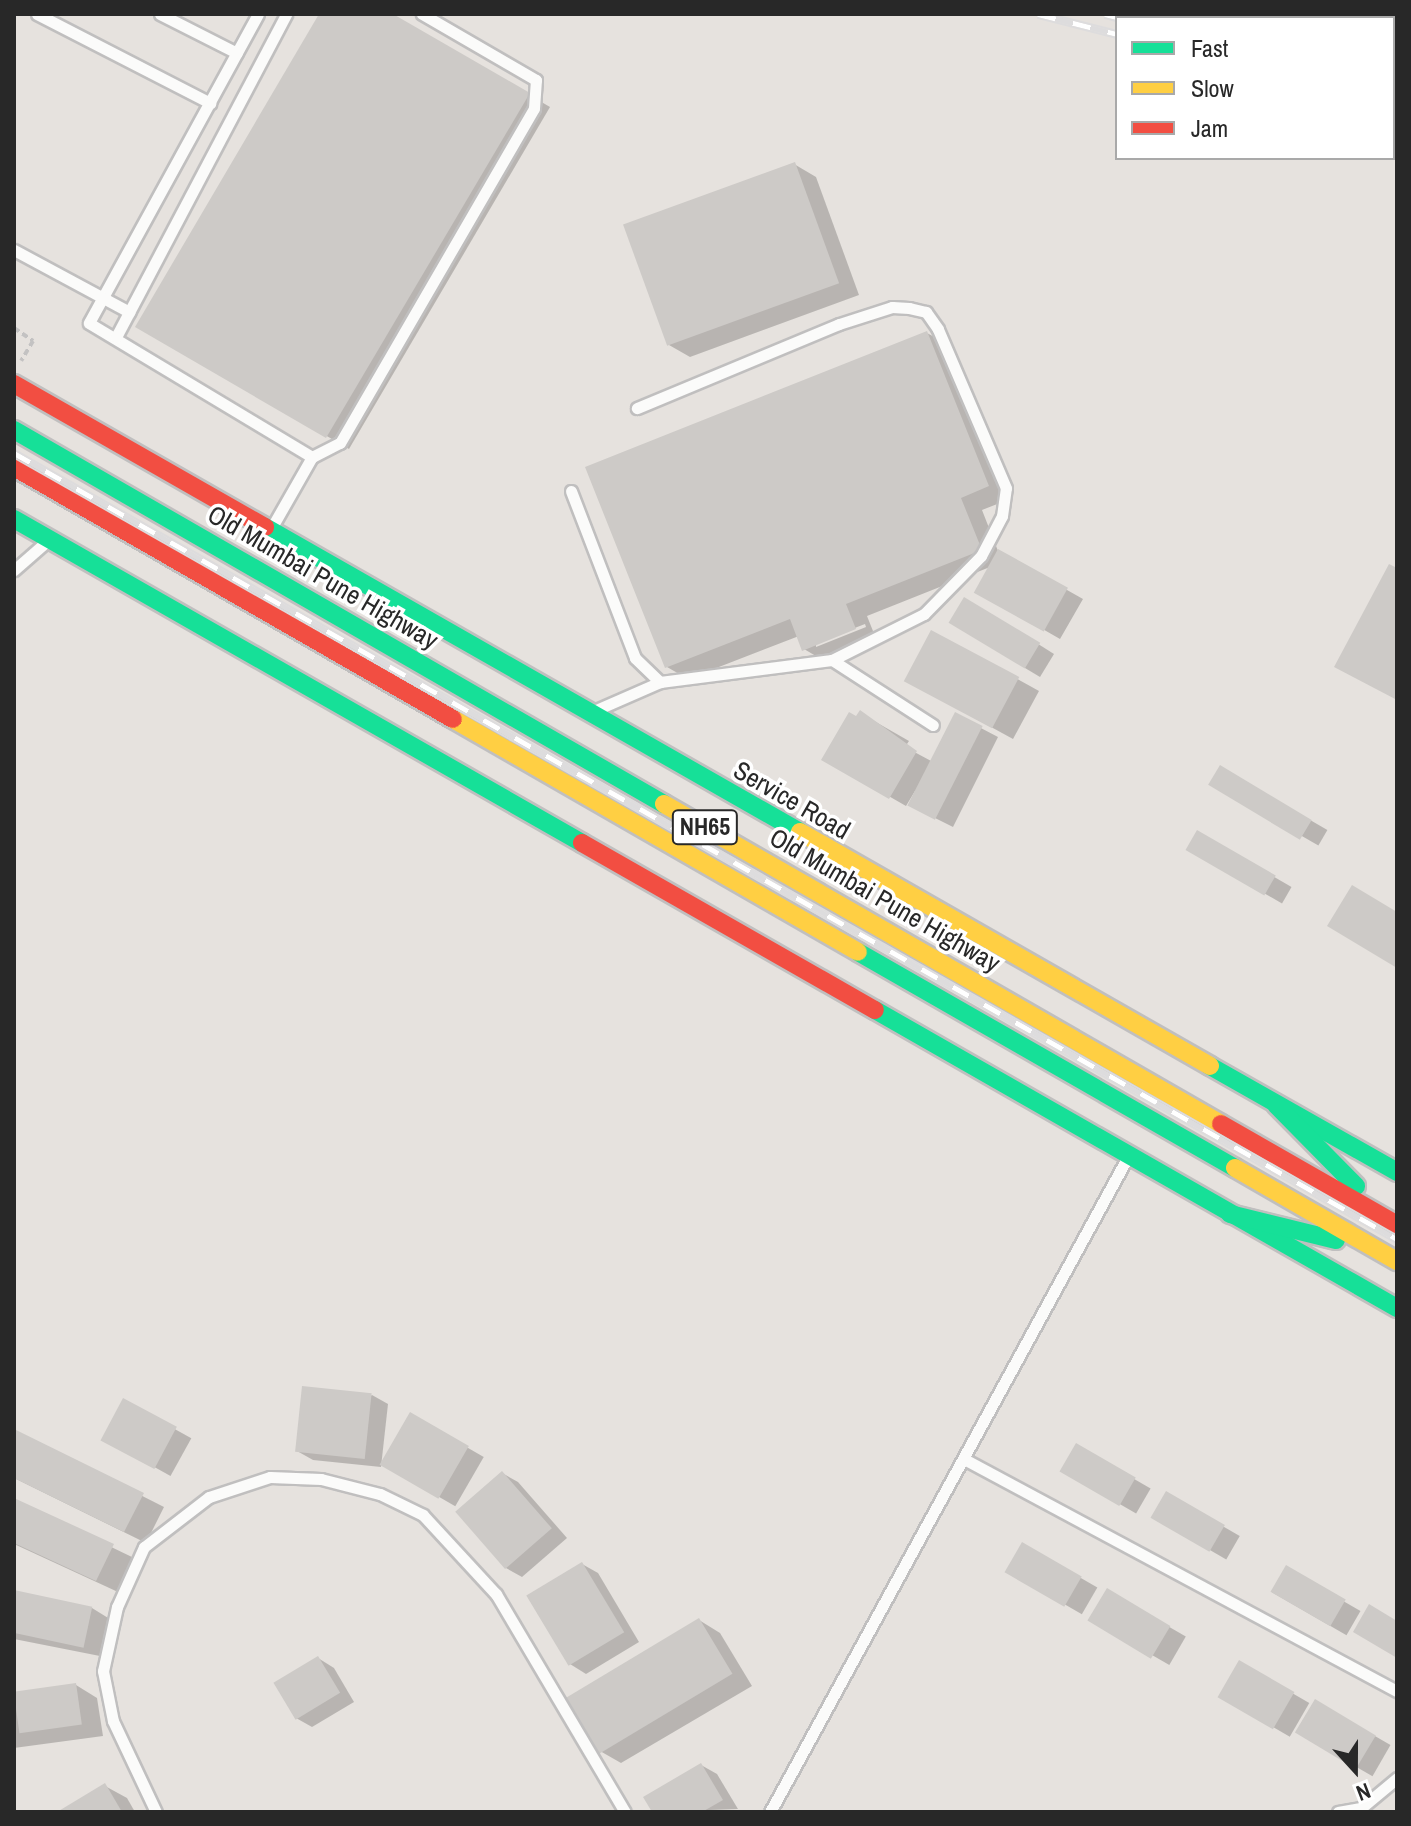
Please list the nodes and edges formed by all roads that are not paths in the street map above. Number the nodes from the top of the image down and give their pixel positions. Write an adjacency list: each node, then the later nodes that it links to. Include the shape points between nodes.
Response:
1 (37, 14): 7 (lane)
2 (160, 14): 6 (lane)
3 (258, 14): 6 (lane)
4 (286, 14): 10 (lane)
5 (422, 14): 16 (lane, via 536,80 534,108 340,443)
6 (237, 53): 7 (lane)
7 (210, 103): 9 (lane)
8 (14, 250): 9 (lane)
9 (102, 300): 10 (lane); 11 (lane, via 89,323)
10 (129, 312): 11 (lane)
11 (116, 337): 16 (lane)
12 (19, 364): 18 (main road, via 105,414)
13 (14, 384): 18 (main road, Service Road)
14 (637, 408): 24 (lane, via 839,324 892,307 926,312 1006,488 1002,516 981,556 938,602)
15 (14, 430): 32 (main road, Old Mumbai Pune Highway / NH65)
16 (312, 457): 21 (lane)
17 (14, 467): 33 (main road, NH65)
18 (161, 472): 21 (main road, Service Road)
19 (571, 491): 25 (lane, via 635,658)
20 (14, 519): 22 (main road)
21 (268, 533): 26 (main road, Service Road)
22 (49, 539): 23 (lane); 29 (main road)
23 (14, 570)
24 (832, 660): 25 (lane); 27 (lane)
25 (660, 682): 26 (lane)
26 (589, 714): 28 (main road, Service Road)
27 (933, 725)
28 (1276, 1105): 30 (main road, Service Road); 32 (main road)
29 (1128, 1156): 31 (main road); 36 (lane)
30 (1397, 1172)
31 (1230, 1214): 33 (main road); 35 (main road)
32 (1394, 1223)
33 (1377, 1250): 34 (main road, NH65)
34 (1397, 1261)
35 (1397, 1308)
36 (964, 1459): 37 (lane); 41 (lane)
37 (1397, 1691)
38 (1397, 1778): 42 (lane, via 1361,1808)
39 (156, 1812): 40 (lane, via 113,1721 103,1671 117,1607 144,1547 209,1497 270,1477 321,1479 380,1494 423,1515 496,1594)
40 (625, 1812)
41 (770, 1812)
42 (1338, 1812)

